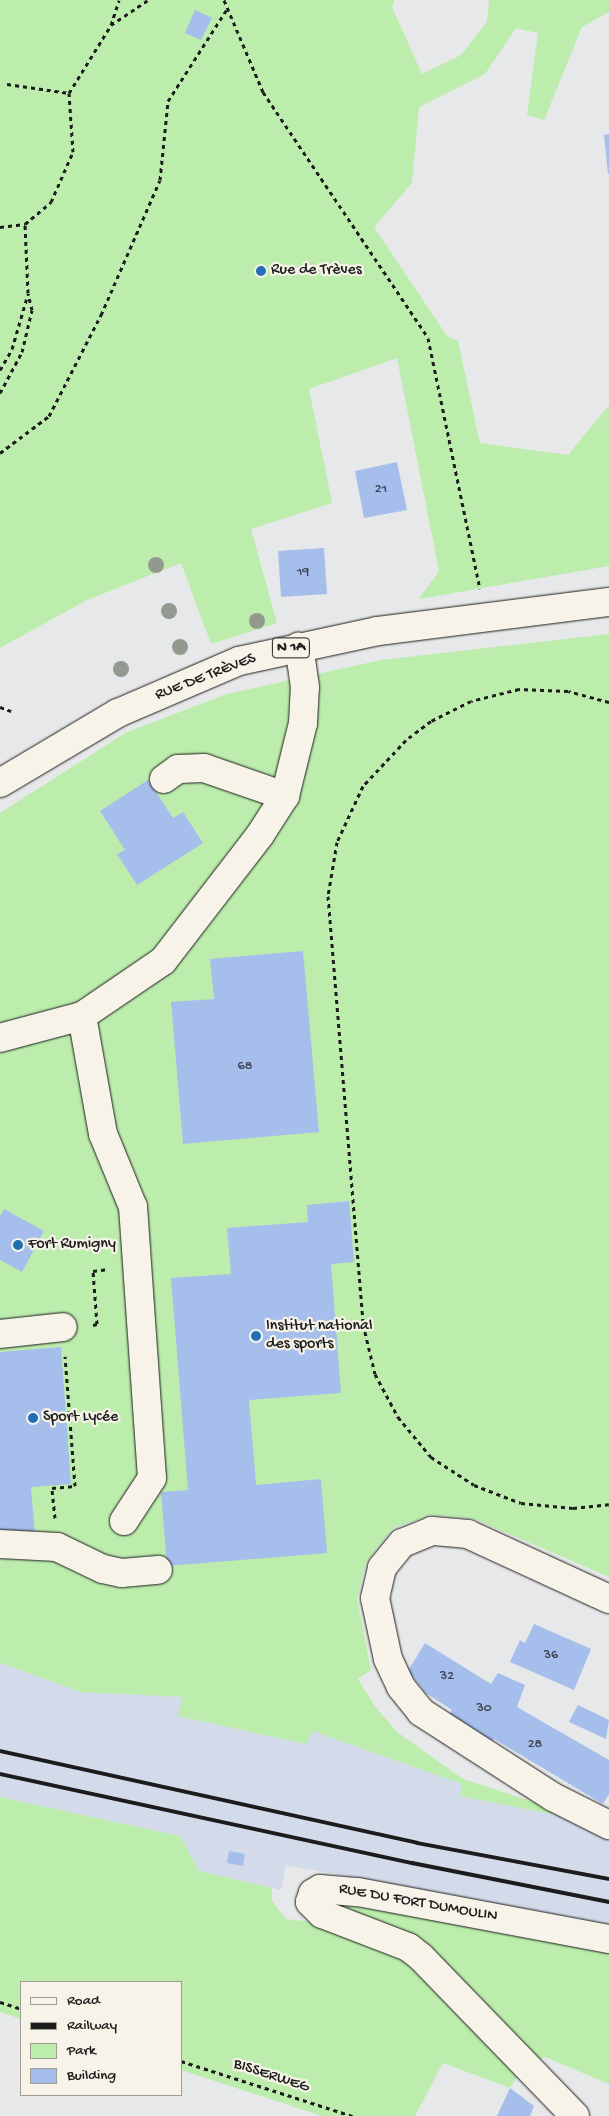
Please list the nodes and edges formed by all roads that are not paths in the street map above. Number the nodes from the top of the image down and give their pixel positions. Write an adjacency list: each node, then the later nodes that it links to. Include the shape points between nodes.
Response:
1 (609, 602): 2 (street, RUE DE TRÈVES / N 1A, via 378,631)
2 (299, 646): 4 (street, RUE DE TRÈVES / N 1A, via 239,661 118,714); 5 (street, via 305,687 303,723)
3 (164, 779): 5 (street, via 178,769 204,768)
4 (0, 783)
5 (285, 796): 6 (street, via 260,835 163,961)
6 (82, 1016): 7 (street); 10 (street, via 103,1134 133,1207 152,1478)
7 (0, 1038)
8 (63, 1327): 9 (street)
9 (0, 1334)
10 (124, 1521)
11 (0, 1544): 12 (street, via 57,1548 103,1569 122,1573)
12 (158, 1570)
13 (609, 1599): 14 (street, via 468,1534 432,1531 402,1543 382,1568 375,1598 388,1659 401,1687 421,1712 553,1797)
14 (609, 1825)
15 (609, 1939): 16 (street, RUE DU FORT DUMOULIN, via 358,1892 320,1889 313,1893 310,1902 322,1914 392,1940 421,1957)
16 (575, 2116)

